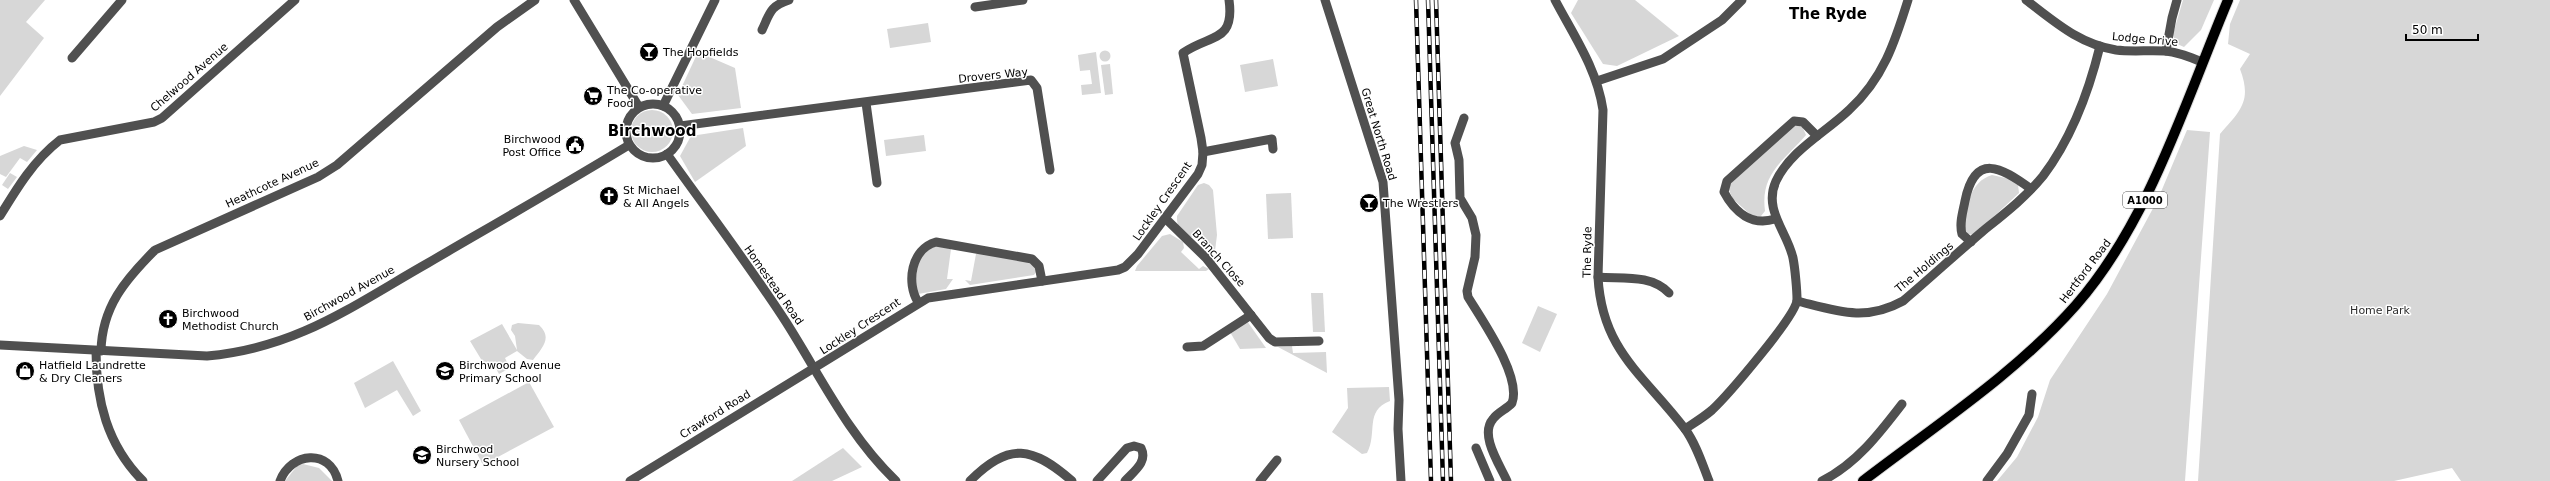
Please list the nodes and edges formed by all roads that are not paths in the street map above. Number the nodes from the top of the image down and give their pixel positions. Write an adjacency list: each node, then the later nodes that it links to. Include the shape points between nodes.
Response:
1 (122, 0): 21 (street)
2 (295, 0): 37 (street, Chelwood Avenue, via 162,118 154,122 60,140 27,173)
3 (535, 0): 50 (street, Heathcote Avenue, via 497,27 337,165 318,177 155,250 113,299 103,325)
4 (574, 0): 26 (street)
5 (715, 0): 25 (street)
6 (789, 0): 18 (street, via 772,8)
7 (1023, 0): 15 (street)
8 (1228, 0): 32 (street, Lockley Crescent, via 1230,12 1227,30 1182,53)
9 (1325, 0): 67 (street, Great North Road, via 1383,182 1399,400)
10 (1742, 0): 23 (street, via 1722,20 1662,59)
11 (1908, 0): 29 (street, via 1892,50 1881,72 1849,111)
12 (2026, 0): 19 (street, Lodge Drive, via 2056,25 2076,37)
13 (2177, 0): 20 (street)
14 (2228, 0): 22 (main road, Hertford Road / A1000)
15 (1010, 1): 17 (street)
16 (1557, 1): 23 (street, The Ryde)
17 (976, 7)
18 (762, 30)
19 (2100, 46): 20 (street, Lodge Drive, via 2117,50); 36 (street, The Holdings, via 2092,77 2062,146)
20 (2166, 51): 22 (street, Lodge Drive)
21 (72, 58)
22 (2202, 62): 72 (main road, Hertford Road / A1000, via 2148,193 2110,259 2077,304 2011,368)
23 (1597, 81): 41 (street, The Ryde, via 1603,110)
24 (866, 103): 28 (street, Drovers Way); 34 (street, Drovers Way, via 1031,80 1037,88); 35 (street)
25 (663, 106): 26 (street, via 651,104); 28 (street, via 674,114)
26 (639, 107): 30 (street, via 633,112 627,124 626,137)
27 (1464, 118): 69 (street, via 1455,144 1459,160 1460,198 1472,218 1476,235 1468,297 1502,355 1515,388 1512,403 1492,419 1489,429 1489,440)
28 (680, 126): 33 (street, via 678,142)
29 (1817, 136): 39 (street, via 1782,172 1776,182 1772,205); 39 (street, via 1803,122 1794,121 1727,181 1724,192 1747,218 1757,222)
30 (629, 145): 33 (street, via 646,157); 50 (street, Birchwood Avenue, via 326,322 299,334 268,346 207,356)
31 (1273, 149): 32 (street, via 1272,139)
32 (1203, 152): 38 (street, Lockley Crescent, via 1198,174)
33 (667, 154): 51 (street, Homestead Road, via 778,311)
34 (1050, 170)
35 (877, 183)
36 (2031, 189): 40 (street, The Holdings); 40 (street, The Holdings, via 2002,172 1984,168 1978,171 1968,186 1961,221 1962,234)
37 (0, 216)
38 (1166, 220): 42 (street, Lockley Crescent, via 1125,267); 46 (street, Branch Close, via 1206,258)
39 (1775, 220): 44 (street, via 1793,258)
40 (1971, 242): 44 (street, The Holdings, via 1903,301 1887,310 1870,314 1854,313)
41 (1598, 277): 43 (street, via 1650,280 1661,285); 54 (street, The Ryde, via 1599,298 1604,317 1618,348)
42 (1042, 281): 45 (street, Lockley Crescent, via 928,298); 45 (street, Lockley Crescent, via 1039,266 1032,259 936,242 926,245 915,257 912,286)
43 (1669, 293)
44 (1797, 301): 54 (street, via 1770,344 1712,410)
45 (918, 302): 51 (street, Lockley Crescent, via 878,331)
46 (1251, 315): 47 (street, Branch Close, via 1275,342); 49 (street, via 1203,346)
47 (1319, 341)
48 (0, 345): 50 (street, Birchwood Avenue)
49 (1187, 347)
50 (98, 351): 57 (street, Heathcote Avenue, via 99,402 104,420 124,458)
51 (814, 370): 60 (street, Crawford Road); 61 (street, Homestead Road, via 855,434 881,467)
52 (2032, 394): 73 (street, via 2029,415)
53 (1902, 404): 71 (street, via 1868,447 1834,475)
54 (1685, 429): 70 (street, The Ryde)
55 (1476, 448): 68 (street)
56 (1277, 460): 66 (street)
57 (143, 481)
58 (280, 481): 59 (street, via 289,466 306,458 326,462 333,468)
59 (338, 481)
60 (630, 481)
61 (896, 481)
62 (970, 481): 63 (street, via 986,464 1024,453 1042,457)
63 (1072, 481)
64 (1097, 481): 65 (street, via 1128,448 1141,448 1143,461)
65 (1125, 481)
66 (1260, 481)
67 (1401, 481)
68 (1490, 481)
69 (1507, 481)
70 (1709, 481)
71 (1822, 481)
72 (1863, 481)
73 (1987, 481)

